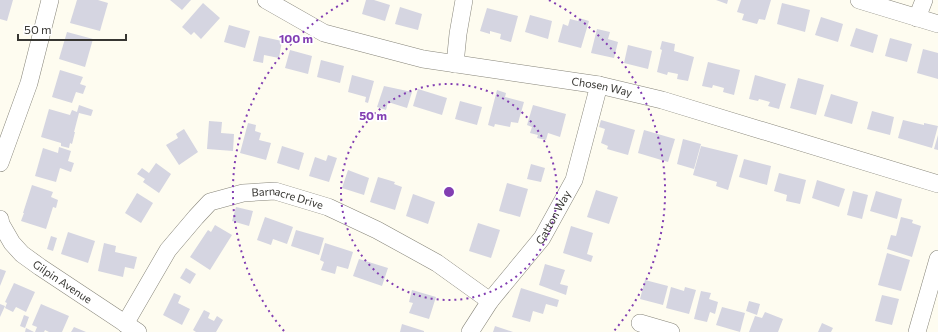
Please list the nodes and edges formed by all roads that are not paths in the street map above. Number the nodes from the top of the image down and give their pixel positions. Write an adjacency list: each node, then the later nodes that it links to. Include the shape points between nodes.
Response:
1 (50, 0): 10 (street, via 29,83)
2 (266, 0): 8 (street, Chosen Way, via 324,33)
3 (464, 0): 8 (street)
4 (858, 0): 6 (street)
5 (924, 0): 6 (street)
6 (917, 18): 7 (street)
7 (938, 24)
8 (455, 64): 9 (street, Chosen Way)
9 (599, 85): 11 (street, Chosen Way, via 662,100); 14 (street, Gatton Way, via 574,180 542,238)
10 (0, 163)
11 (938, 184)
12 (0, 219): 16 (street, Gilpin Avenue, via 12,243 22,254)
13 (938, 259): 19 (street)
14 (490, 301): 16 (street, Barnacre Drive, via 437,263 328,207 275,191 243,193 210,202 168,250); 17 (street, Gatton Way)
15 (640, 323): 18 (street)
16 (131, 328)
17 (470, 332)
18 (671, 332)
19 (917, 332)

